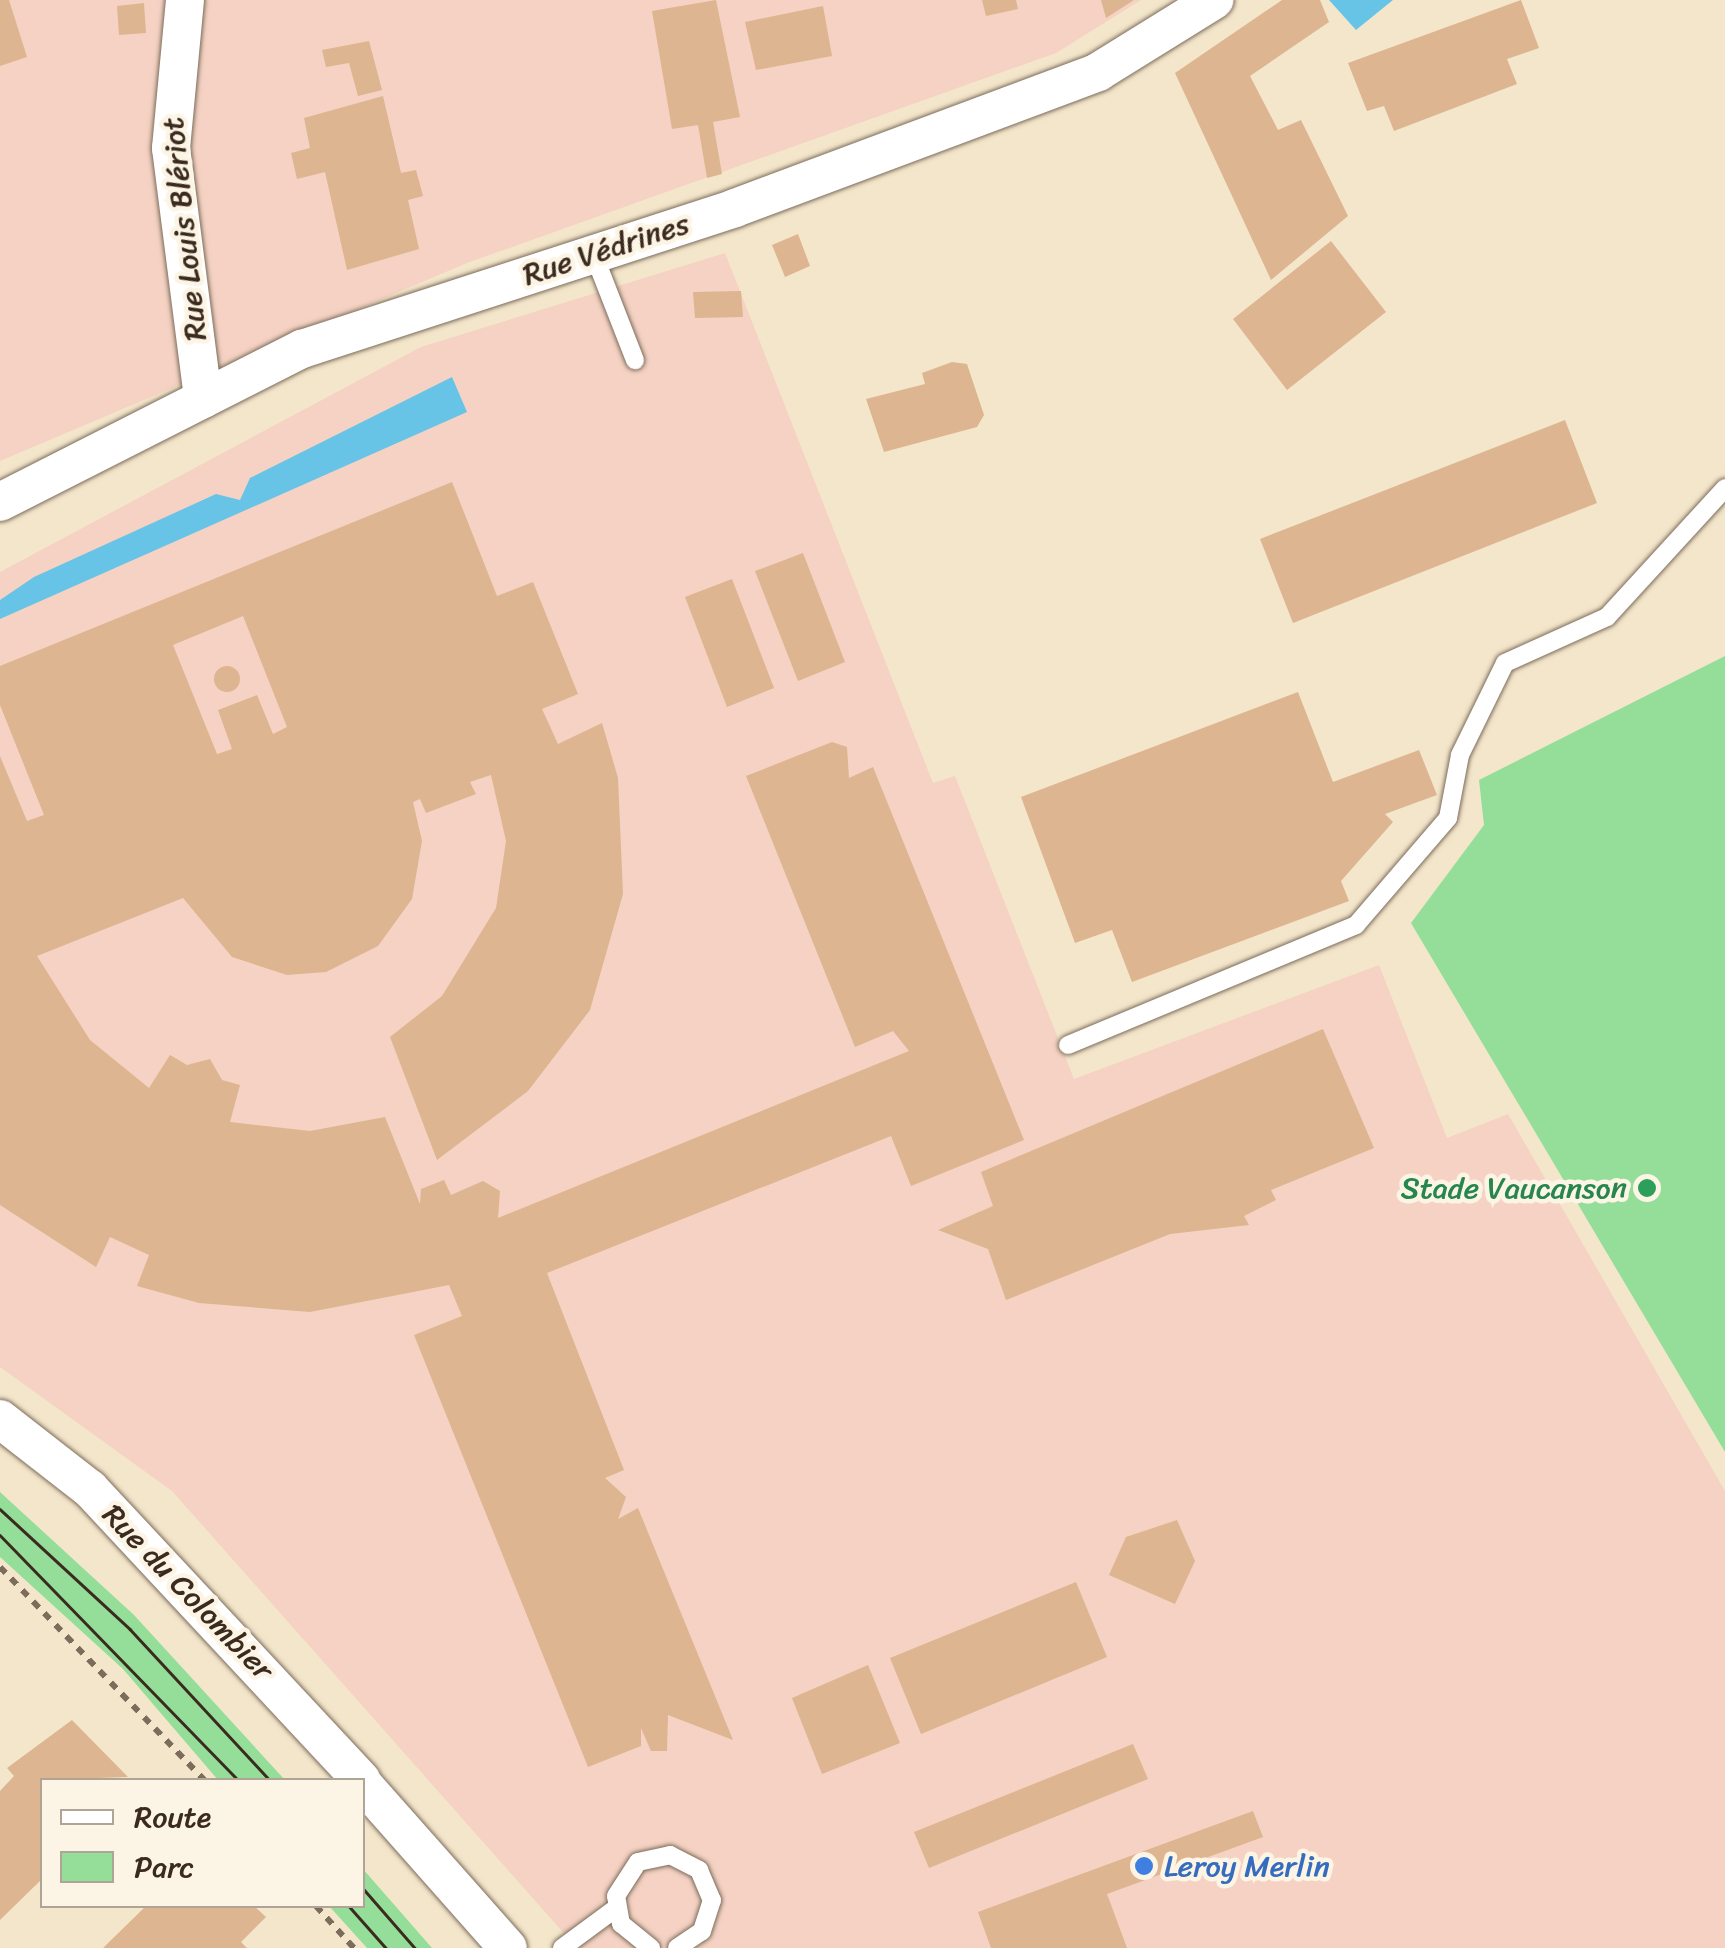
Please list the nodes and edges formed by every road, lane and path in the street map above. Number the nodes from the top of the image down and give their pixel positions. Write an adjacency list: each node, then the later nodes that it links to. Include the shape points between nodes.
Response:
1 (185, 0): 5 (street, Rue Louis Blériot, via 171,148)
2 (1214, 0): 3 (street, Rue Védrines, via 1098,72)
3 (594, 255): 4 (lane); 5 (street, Rue Védrines, via 389,316)
4 (635, 360)
5 (203, 399): 7 (street, Rue Védrines)
6 (1725, 488): 8 (lane, via 1607,617 1505,663 1460,755 1448,818 1356,925)
7 (0, 502)
8 (1068, 1045)
9 (0, 1420): 12 (street, Rue du Colombier, via 90,1489)
10 (0, 1567): 11 (path)
11 (202, 1778)
12 (358, 1778)
13 (365, 1785): 17 (street, Rue du Colombier)
14 (318, 1908): 16 (path)
15 (616, 1908): 18 (lane); 19 (lane, via 630,1936); 20 (lane, via 620,1884 638,1862 686,1860 712,1900 702,1931)
16 (354, 1948)
17 (508, 1948)
18 (562, 1948)
19 (651, 1948)
20 (677, 1948)

